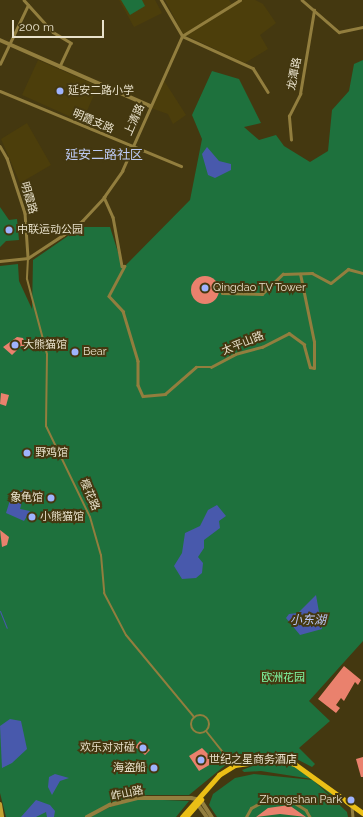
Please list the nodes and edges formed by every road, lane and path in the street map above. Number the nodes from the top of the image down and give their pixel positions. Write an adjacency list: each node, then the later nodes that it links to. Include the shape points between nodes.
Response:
1 (24, 0): 5 (street)
2 (161, 0): 8 (street)
3 (240, 0): 8 (street)
4 (302, 0): 6 (street)
5 (28, 5): 10 (street); 12 (street, via 53,32 71,43)
6 (314, 10): 7 (street, via 339,32); 16 (street, 龙潭路, via 300,94 289,116)
7 (363, 27)
8 (182, 36): 14 (street, via 253,68); 15 (street, 上清路)
9 (0, 40): 10 (street)
10 (8, 44): 11 (street); 12 (street)
11 (0, 64)
12 (60, 67): 15 (street)
13 (0, 91): 18 (street, 明霞支路)
14 (268, 92)
15 (150, 106): 18 (street, 上清路)
16 (292, 140)
17 (0, 146): 21 (street, 明霞路, via 7,158 25,213)
18 (132, 147): 19 (street, 明霞支路); 20 (street, 上清路, via 122,171)
19 (181, 166)
20 (104, 197): 21 (street, 上清路, via 82,221); 24 (street, 太平山路, via 113,217 122,266 125,266 109,296 123,311 138,361 138,385 143,396 165,394 196,367 211,367 235,354 262,347 289,333 304,344 310,367 314,368 314,342)
21 (28, 258): 22 (street, 上清路); 26 (street, 樱花路, via 27,279 48,354 46,426 90,517 101,554 104,593 126,635)
22 (0, 261)
23 (363, 273): 24 (street, via 350,269 331,283 312,273)
24 (300, 274): 25 (street, via 279,275 262,294)
25 (222, 293)
26 (194, 717): 27 (street, 樱花路, via 191,722 193,730); 27 (street, 樱花路, via 202,715 207,718 209,724)
27 (206, 731): 28 (street, 樱花路)
28 (234, 766): 29 (main road, via 219,775); 31 (main road, via 253,760 286,760 315,777)
29 (198, 801): 34 (street, 岞山路, via 138,798 110,806); 35 (main road); 36 (main road); 37 (street); 38 (street)
30 (0, 804): 33 (main road)
31 (352, 806): 32 (main road); 41 (street)
32 (363, 813)
33 (2, 817)
34 (87, 817)
35 (182, 817)
36 (186, 817)
37 (207, 817)
38 (212, 817)
39 (246, 817): 40 (street, via 252,808 270,798 290,800 306,810)
40 (310, 817)
41 (353, 817)

